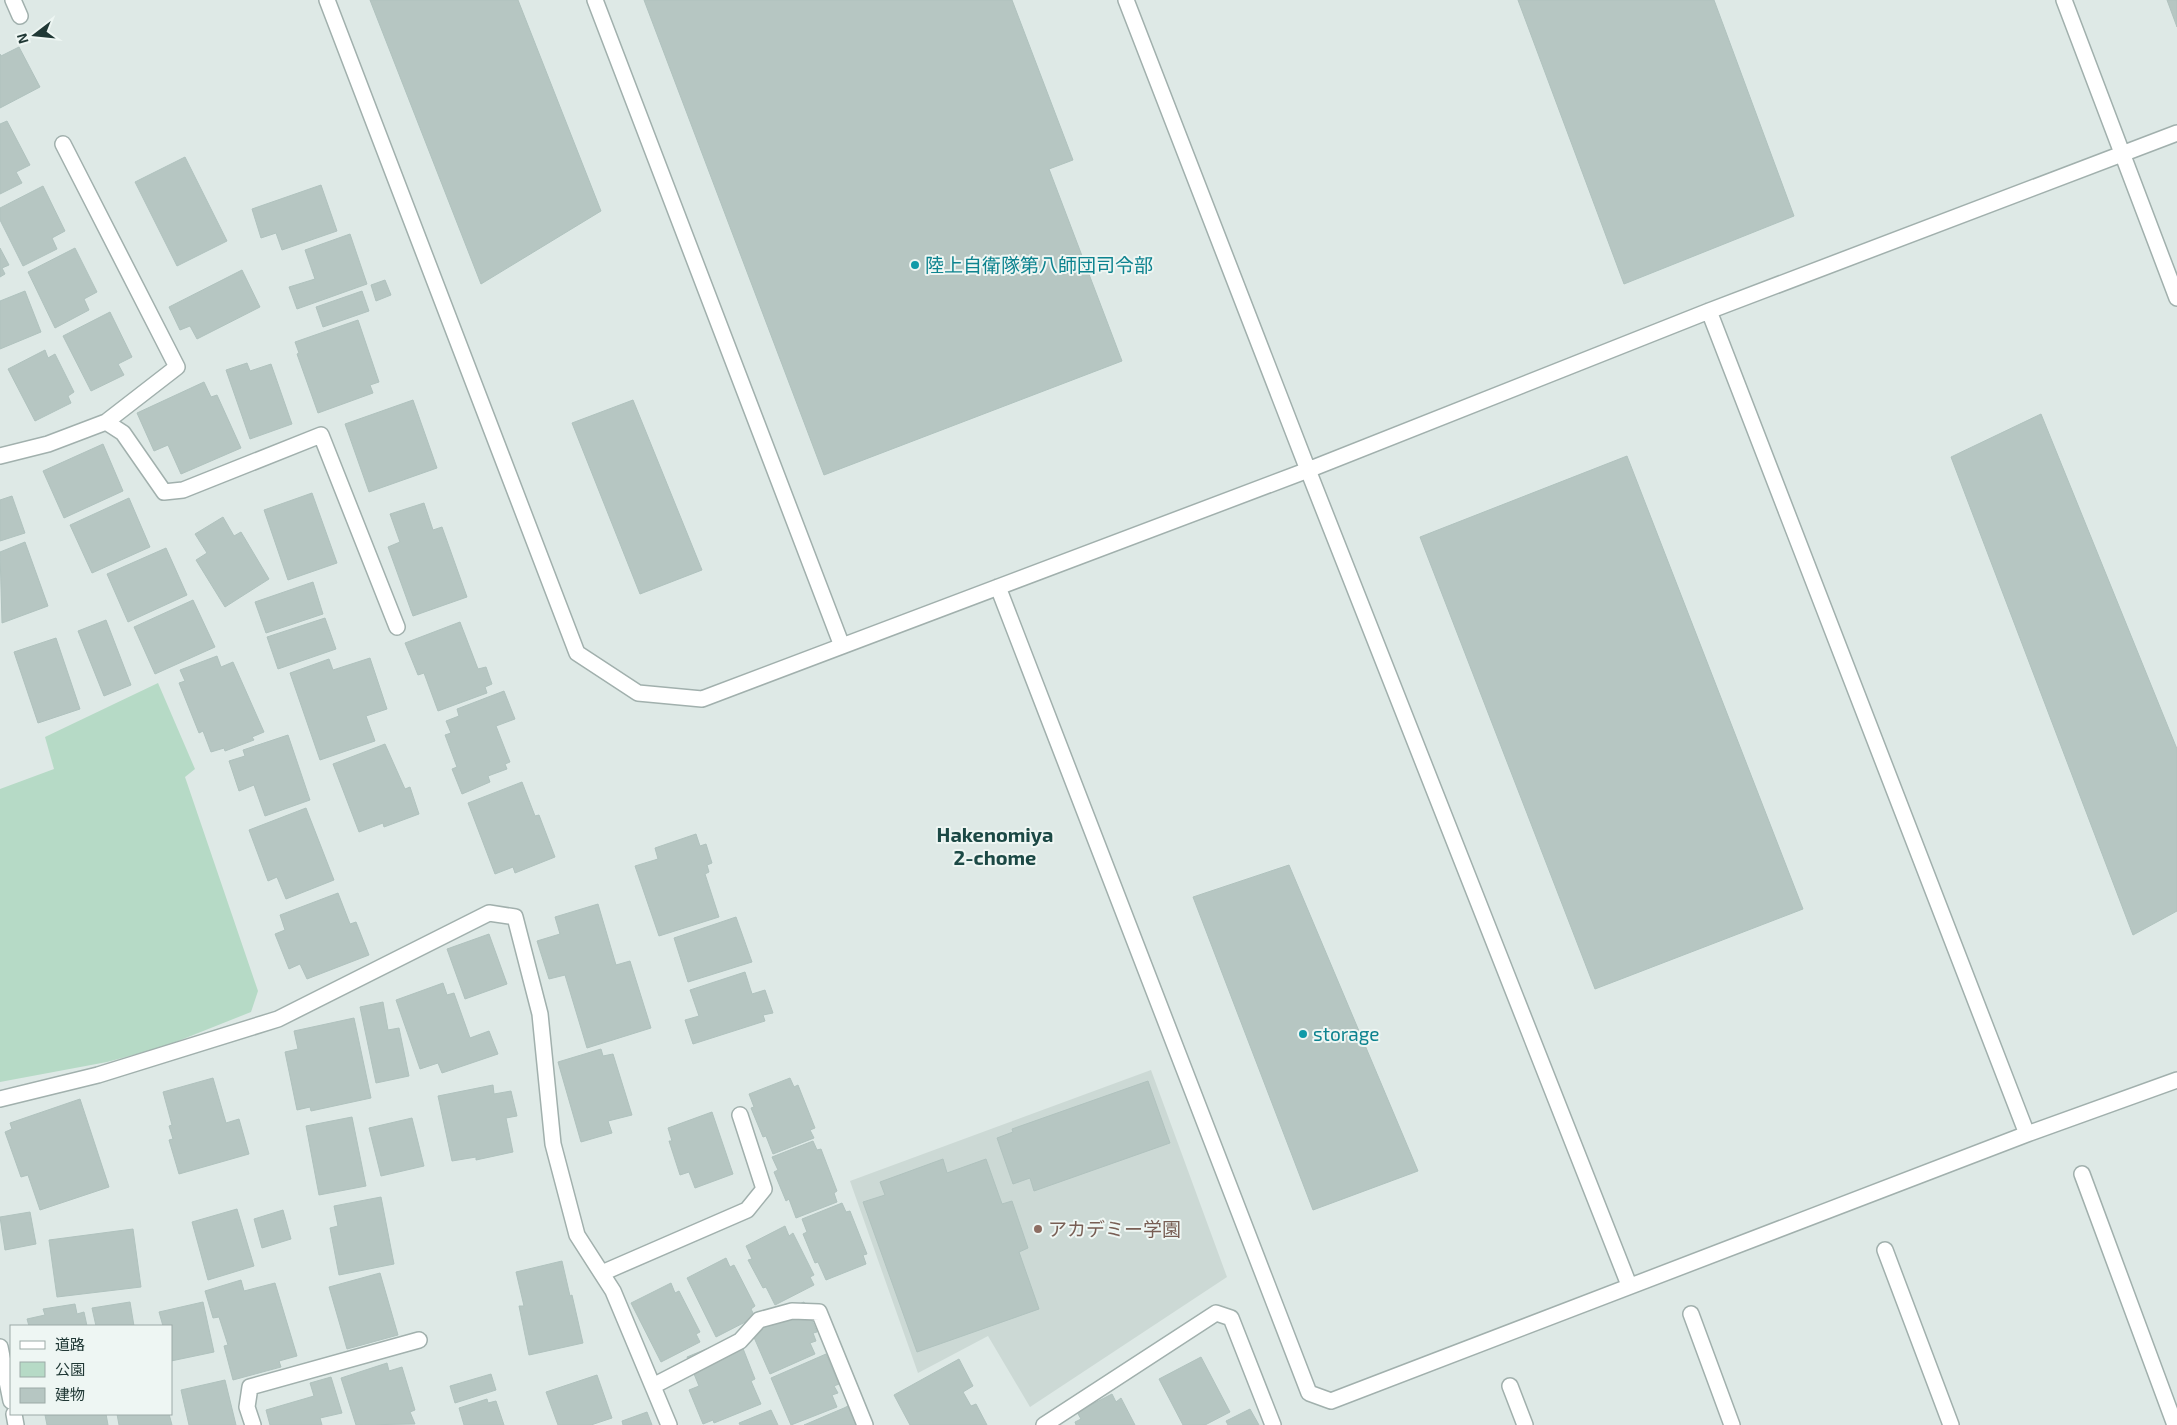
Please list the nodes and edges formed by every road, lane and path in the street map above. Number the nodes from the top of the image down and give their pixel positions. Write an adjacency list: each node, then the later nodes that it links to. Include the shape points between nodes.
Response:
1 (13, 0): 6 (street)
2 (326, 0): 17 (street, via 576,653 638,693 702,699)
3 (595, 0): 17 (street)
4 (1126, 0): 14 (street)
5 (2064, 0): 9 (street)
6 (20, 16)
7 (2177, 132): 9 (street)
8 (63, 144): 12 (street, via 177,367)
9 (2122, 153): 10 (street); 11 (street)
10 (2177, 298)
11 (1709, 311): 14 (street); 21 (street)
12 (106, 422): 13 (street, via 48,444); 16 (street, via 123,433 164,492 182,490 321,435)
13 (0, 456)
14 (1308, 470): 15 (street); 25 (street)
15 (998, 587): 17 (street); 25 (street, via 1309,1393 1331,1401)
16 (397, 627)
17 (842, 646)
18 (2177, 1080): 21 (street)
19 (0, 1099): 24 (street, via 98,1075 278,1019 489,913 515,917 540,1014 554,1144 577,1236)
20 (740, 1115): 24 (street, via 764,1189 747,1210)
21 (2027, 1134): 25 (street)
22 (2082, 1174): 40 (street)
23 (1885, 1250): 39 (street)
24 (602, 1273): 29 (street, via 613,1291)
25 (1629, 1285)
26 (1691, 1314): 38 (street)
27 (418, 1340): 32 (street, via 250,1387 248,1407)
28 (0, 1347): 31 (street)
29 (653, 1386): 33 (street); 34 (street, via 740,1341 758,1320 792,1311 819,1312)
30 (1510, 1386): 37 (street)
31 (10, 1396)
32 (253, 1425)
33 (669, 1425)
34 (865, 1425)
35 (1044, 1425): 36 (street, via 1216,1313 1231,1318)
36 (1273, 1425)
37 (1525, 1425)
38 (1732, 1425)
39 (1951, 1425)
40 (2175, 1425)

